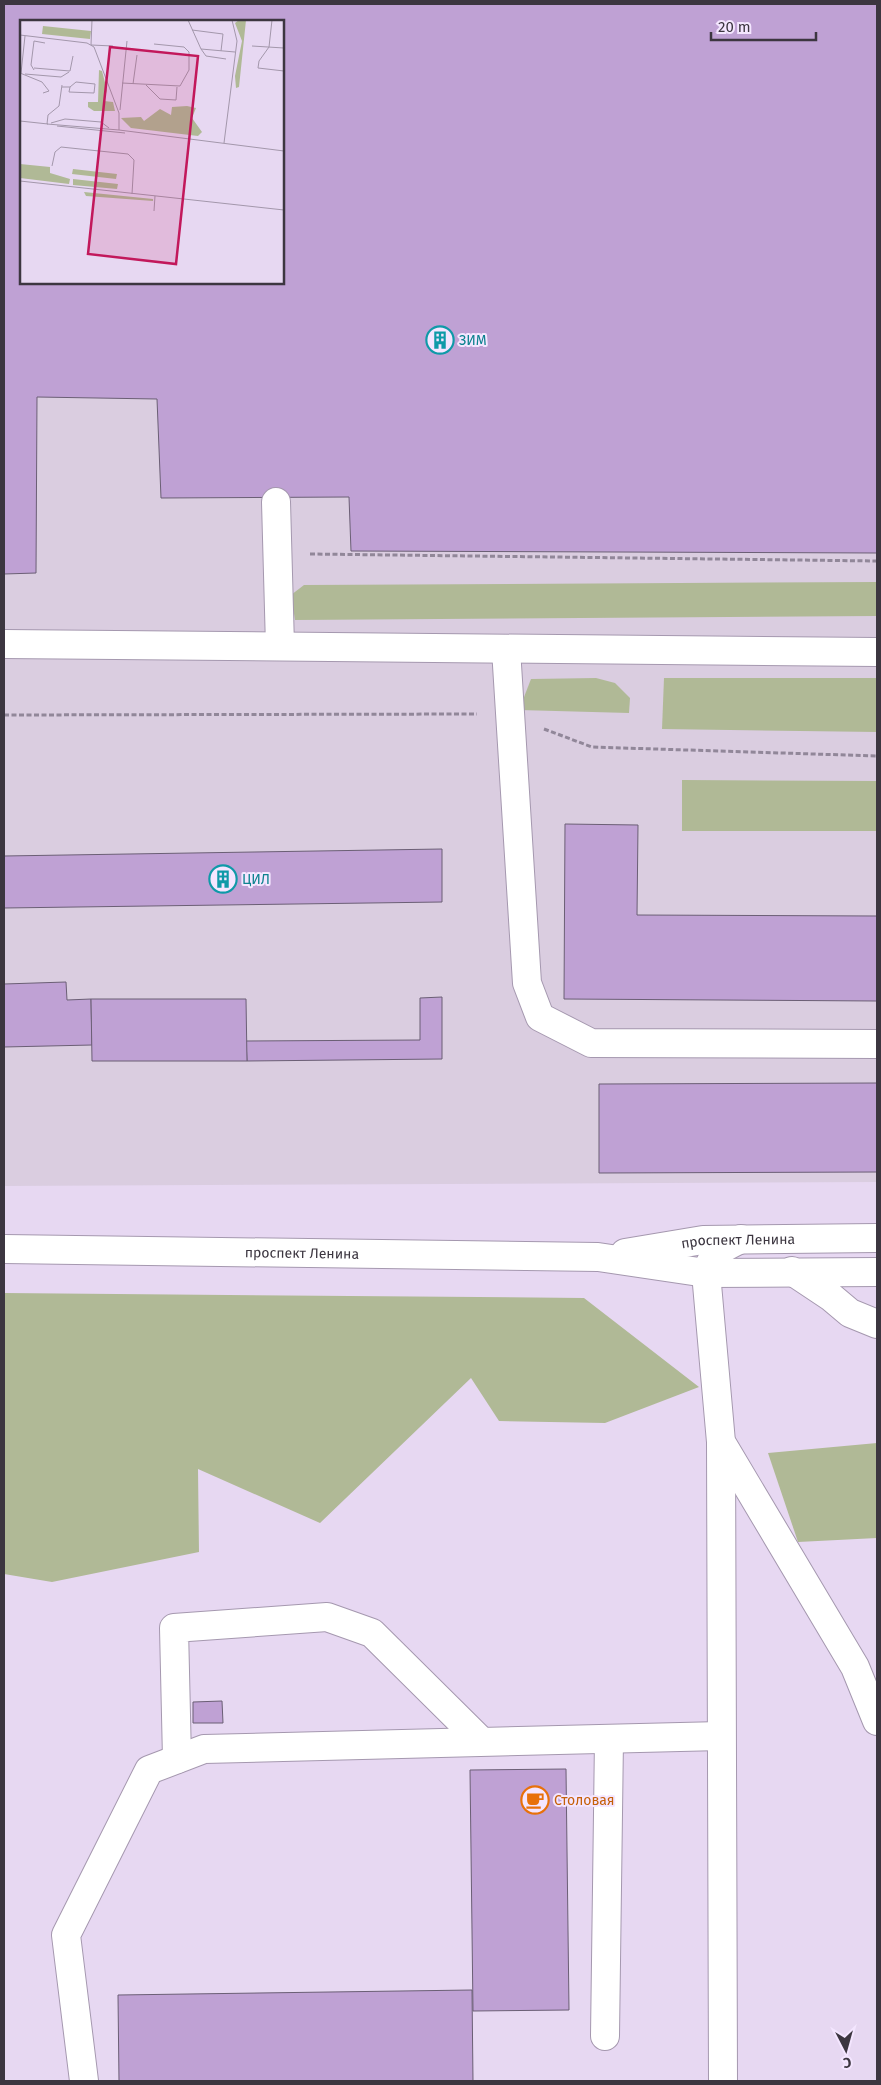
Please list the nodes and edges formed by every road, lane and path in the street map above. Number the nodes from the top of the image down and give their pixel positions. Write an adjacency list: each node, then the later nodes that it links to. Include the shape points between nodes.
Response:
1 (276, 502): 2 (street)
2 (277, 554): 3 (path); 5 (street)
3 (877, 561)
4 (4, 644): 5 (street)
5 (280, 646): 6 (street)
6 (506, 649): 7 (street); 9 (street)
7 (877, 652)
8 (4, 715): 9 (path)
9 (509, 716): 10 (path, via 592,747); 11 (street, via 527,982 540,1017 592,1043)
10 (877, 756)
11 (877, 1044)
12 (869, 1238): 13 (street, проспект Ленина); 18 (street, via 840,1246 830,1258)
13 (741, 1239): 15 (street, проспект Ленина, via 704,1240); 17 (street, via 721,1248)
14 (4, 1249): 15 (street, проспект Ленина)
15 (598, 1257): 17 (street, проспект Ленина)
16 (877, 1272): 18 (street, проспект Ленина)
17 (706, 1273): 18 (street, проспект Ленина, via 792,1271); 20 (street)
18 (829, 1284): 19 (street, via 850,1313)
19 (877, 1324)
20 (721, 1442): 21 (street, via 855,1667); 22 (street)
21 (877, 1721)
22 (721, 1736): 23 (street); 28 (street)
23 (609, 1739): 24 (street); 26 (street)
24 (481, 1742): 25 (street, via 204,1749); 25 (street, via 372,1633 327,1616 174,1628)
25 (177, 1759): 27 (street, via 149,1770 66,1935)
26 (605, 2036)
27 (84, 2081)
28 (723, 2081)

